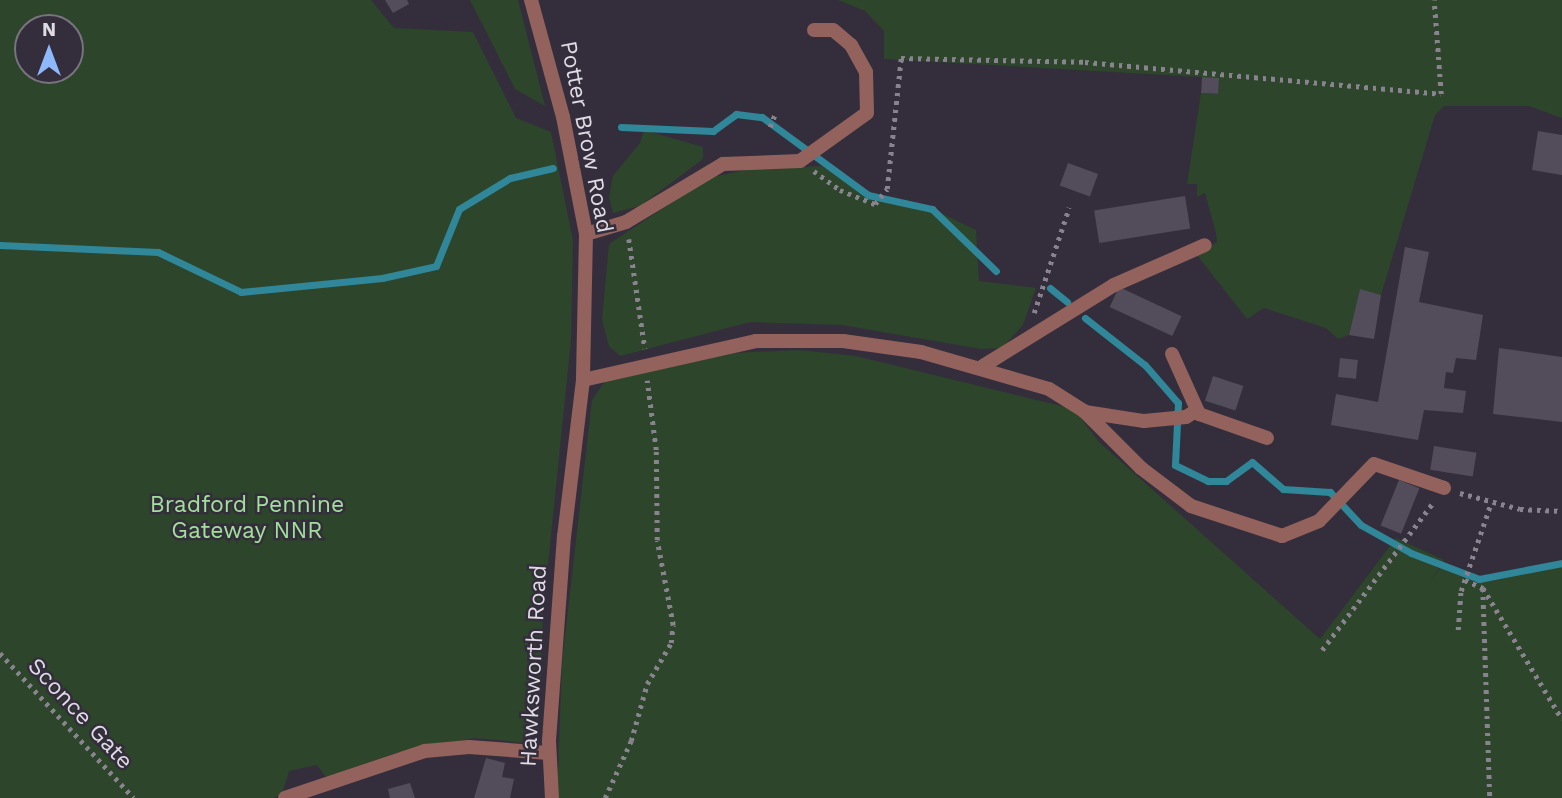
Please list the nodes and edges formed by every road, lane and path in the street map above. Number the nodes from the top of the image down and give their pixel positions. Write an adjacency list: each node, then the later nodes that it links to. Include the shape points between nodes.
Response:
1 (531, 0): 9 (street, Potter Brow Road, via 563,117)
2 (1434, 0): 6 (path, via 1441,94 1086,62 901,58 887,188 875,204 840,190)
3 (814, 30): 6 (street, via 833,30 845,37 866,72 867,113)
4 (775, 114): 5 (path)
5 (770, 127)
6 (803, 158): 8 (street, via 723,164)
7 (1069, 208): 11 (path)
8 (626, 222): 9 (street); 13 (path)
9 (586, 234): 15 (street, Potter Brow Road)
10 (1205, 245): 11 (street, via 1114,285)
11 (1026, 337): 14 (street)
12 (1172, 354): 17 (street)
13 (647, 362): 14 (street, via 756,341 843,341); 15 (street); 33 (path, via 656,450 657,540 673,625 671,643 647,684 631,741)
14 (983, 366): 16 (street, via 1049,389)
15 (583, 380): 22 (street, Potter Brow Road)
16 (1084, 411): 17 (street, via 1159,420); 19 (street, via 1141,468 1191,506 1282,536 1319,521 1374,464)
17 (1192, 413): 18 (street)
18 (1267, 439)
19 (1444, 488): 20 (path); 26 (path)
20 (1491, 503): 21 (path); 23 (path)
21 (1562, 511)
22 (564, 536): 29 (street, Hawksworth Road)
23 (1465, 580): 24 (path); 25 (path)
24 (1483, 588): 28 (path); 34 (path)
25 (1458, 630)
26 (1322, 650)
27 (0, 653): 30 (path, Sconce Gate)
28 (1562, 719)
29 (549, 753): 31 (street, via 469,747 425,751); 32 (street, Hawksworth Road)
30 (134, 798)
31 (285, 798)
32 (552, 798)
33 (605, 798)
34 (1489, 798)

